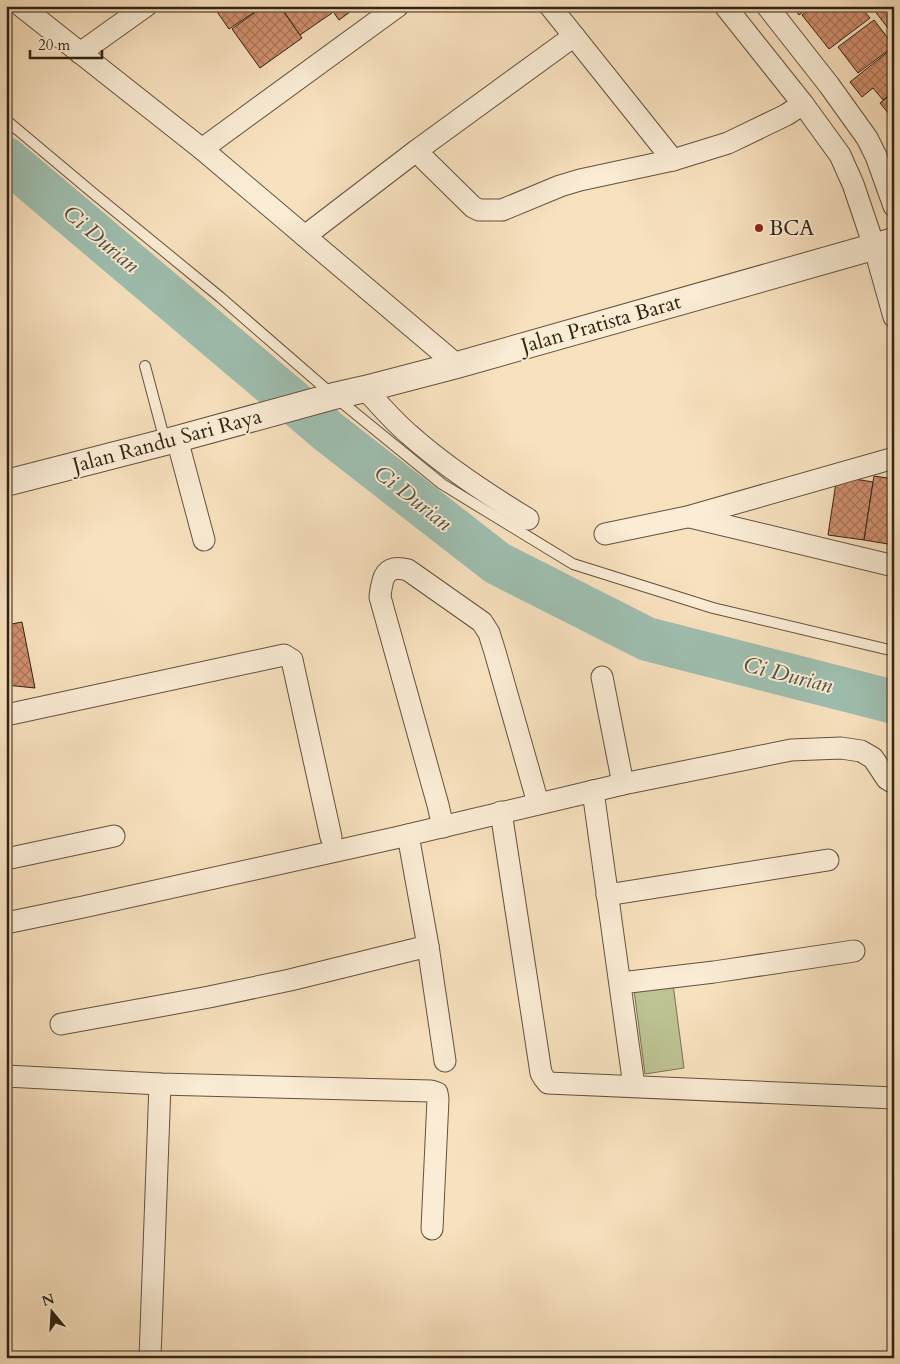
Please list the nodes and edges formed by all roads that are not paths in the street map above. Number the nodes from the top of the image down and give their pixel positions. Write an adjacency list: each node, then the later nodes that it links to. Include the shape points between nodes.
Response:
1 (21, 6): 8 (street)
2 (146, 6): 8 (street)
3 (398, 6): 11 (street)
4 (550, 6): 7 (street)
5 (725, 6): 9 (street)
6 (767, 6): 14 (street, via 853,119)
7 (574, 36): 12 (street); 13 (street)
8 (80, 53): 11 (street)
9 (803, 104): 13 (street, via 728,143); 15 (street, via 840,155)
10 (6, 120): 23 (lane, via 220,297)
11 (202, 150): 17 (street)
12 (416, 151): 13 (street, via 473,207 490,211 502,210 580,180); 17 (street)
13 (673, 160)
14 (882, 173): 15 (street); 16 (street)
15 (853, 184): 18 (street)
16 (894, 206)
17 (305, 236): 20 (street)
18 (884, 244): 19 (street); 20 (street, Jalan Pratista Barat)
19 (894, 317)
20 (457, 365): 22 (street, Jalan Pratista Barat)
21 (145, 366): 24 (lane)
22 (365, 389): 23 (street, Jalan Pratista Barat); 28 (street, via 410,436 450,468)
23 (331, 397): 24 (street, Jalan Randu Sari Raya); 32 (lane, via 442,484 573,564 713,608)
24 (171, 440): 26 (street, Jalan Randu Sari Raya); 30 (street)
25 (894, 458): 27 (street)
26 (6, 482)
27 (687, 516): 29 (street); 31 (street)
28 (528, 519)
29 (605, 534)
30 (204, 540)
31 (894, 566)
32 (894, 651)
33 (602, 676): 36 (street)
34 (6, 715): 43 (street, via 284,655 292,660)
35 (894, 783): 36 (street, via 887,779 873,758 861,751 842,748 791,750)
36 (623, 784): 37 (street)
37 (593, 791): 38 (street); 46 (street)
38 (538, 803): 39 (street); 40 (street, via 486,627 408,570 397,567 388,571 382,580 380,597)
39 (502, 812): 40 (street); 55 (street, via 541,1073 548,1083)
40 (443, 827): 41 (street)
41 (408, 835): 47 (street); 48 (street)
42 (114, 836): 44 (street)
43 (331, 836)
44 (6, 860)
45 (828, 860): 46 (street)
46 (606, 895): 50 (street)
47 (6, 923)
48 (428, 946): 51 (street, via 290,980); 52 (street)
49 (854, 951): 50 (street)
50 (621, 983): 55 (street)
51 (60, 1024)
52 (445, 1061)
53 (6, 1076): 54 (street)
54 (160, 1084): 57 (street, via 437,1093); 58 (street)
55 (634, 1086): 56 (street)
56 (894, 1098)
57 (432, 1229)
58 (150, 1358)

